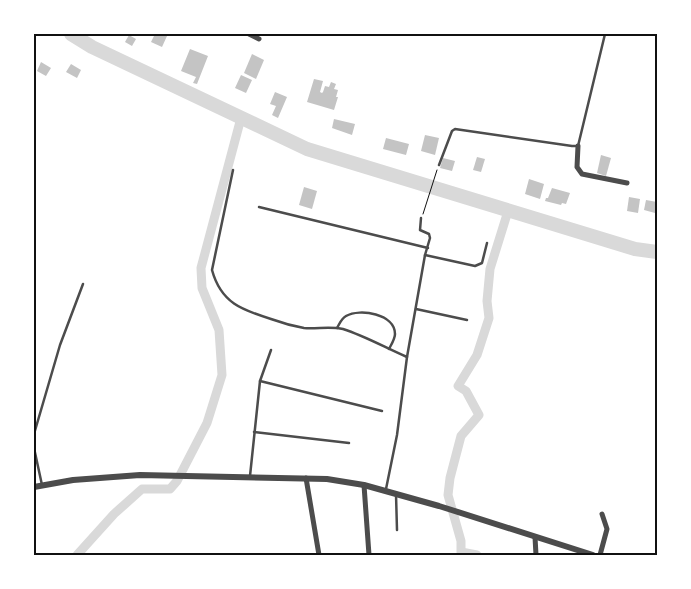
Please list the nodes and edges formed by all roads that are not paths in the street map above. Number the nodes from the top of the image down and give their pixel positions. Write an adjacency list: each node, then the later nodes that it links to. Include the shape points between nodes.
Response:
1 (249, 34): 3 (street)
2 (605, 34): 4 (lane)
3 (259, 39)
4 (578, 146): 5 (lane, via 458,128 452,130); 7 (street, via 577,167 582,174)
5 (439, 164)
6 (234, 170): 16 (lane, via 212,270 227,299 236,307 288,325)
7 (627, 183)
8 (259, 207): 11 (lane)
9 (421, 218): 11 (lane, via 420,230 430,236)
10 (487, 243): 12 (lane, via 482,263 475,266)
11 (428, 248): 12 (lane)
12 (425, 255): 14 (lane)
13 (83, 284): 23 (lane, via 60,345)
14 (416, 309): 15 (lane); 19 (lane)
15 (467, 320)
16 (337, 328): 17 (lane); 17 (lane, via 342,319 356,312 384,318 390,321 395,335)
17 (389, 349): 19 (lane)
18 (271, 350): 20 (lane)
19 (407, 357): 31 (lane, via 397,435)
20 (260, 381): 21 (lane); 22 (lane)
21 (382, 411)
22 (254, 432): 24 (lane); 26 (lane)
23 (34, 434)
24 (349, 443)
25 (34, 448): 29 (lane)
26 (250, 477): 27 (street); 29 (street, via 110,476)
27 (306, 478): 28 (street); 36 (street)
28 (364, 484): 31 (street); 37 (street)
29 (42, 485): 30 (street)
30 (34, 487)
31 (385, 491): 32 (street)
32 (396, 494): 34 (lane); 35 (street)
33 (602, 514): 40 (street, via 606,529)
34 (397, 530)
35 (535, 537): 38 (street); 39 (street)
36 (319, 555)
37 (369, 555)
38 (536, 555)
39 (592, 555)
40 (600, 555)

